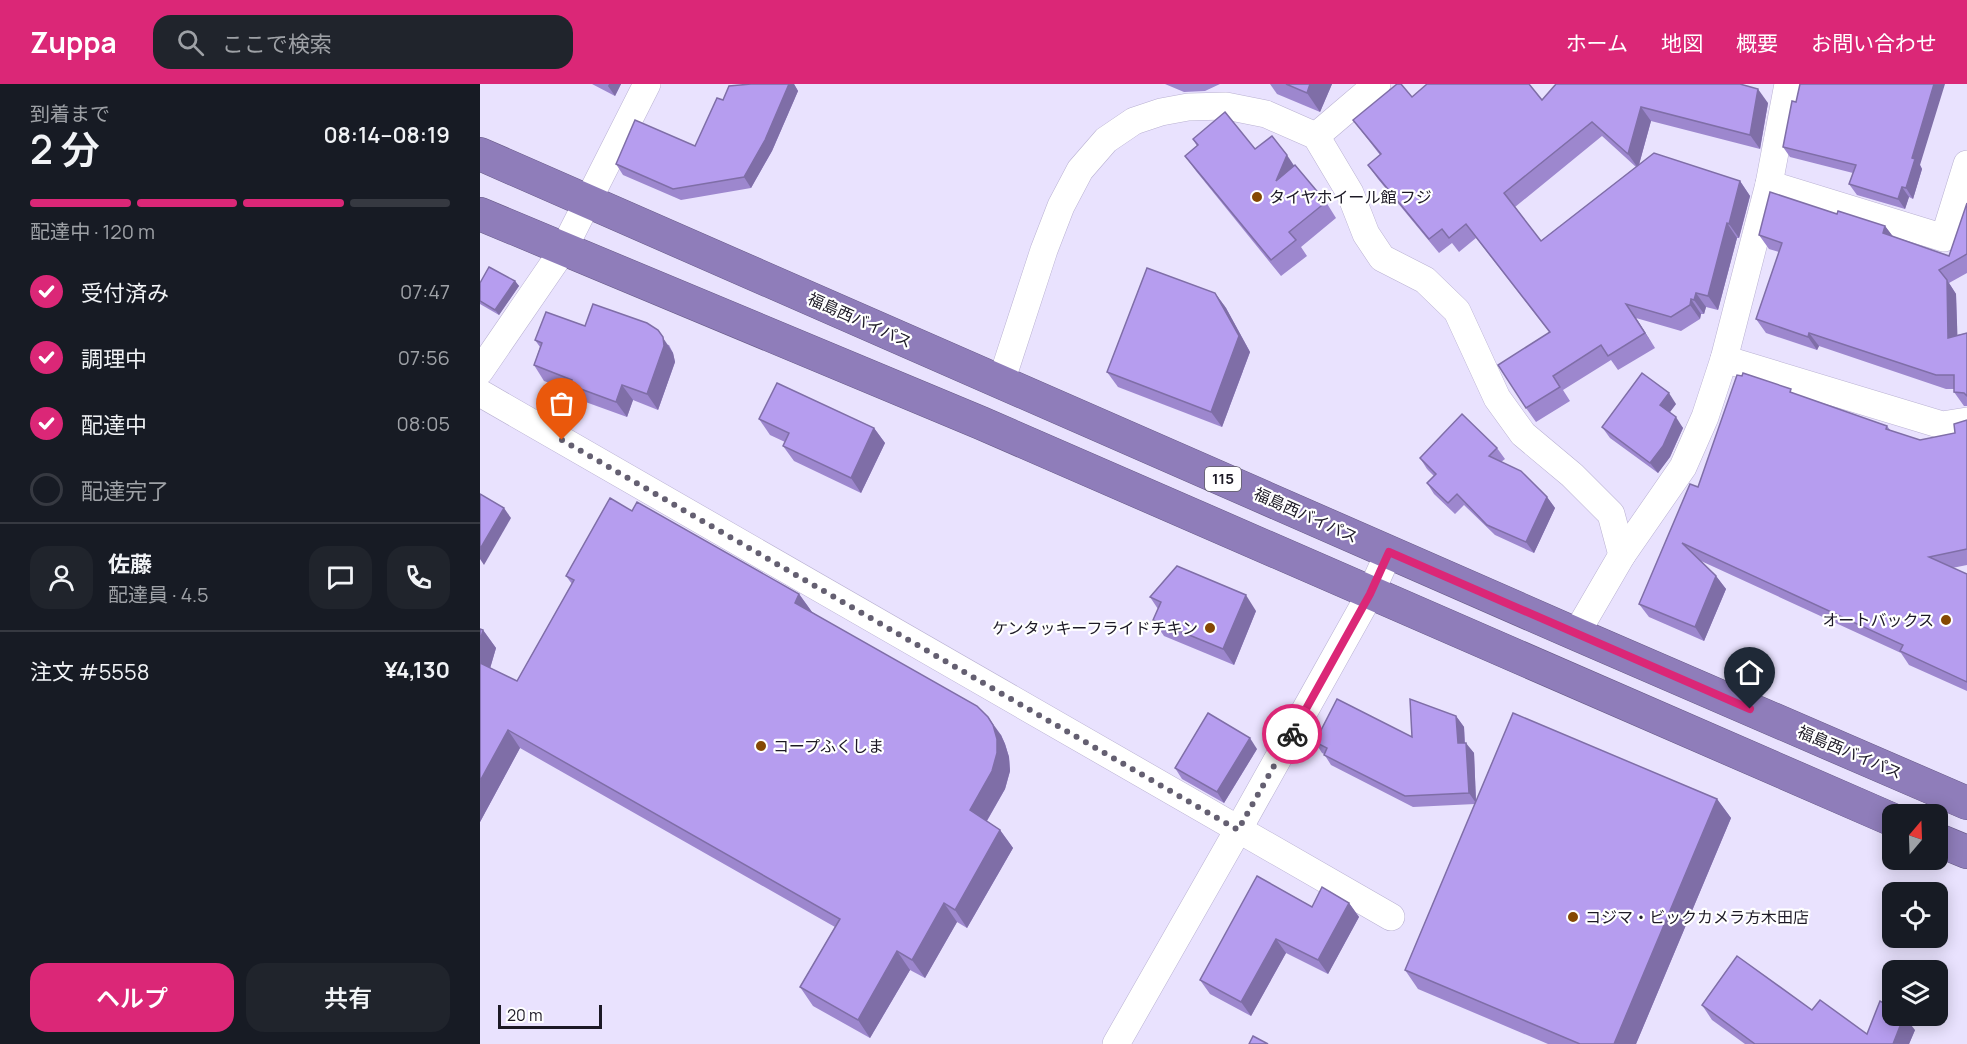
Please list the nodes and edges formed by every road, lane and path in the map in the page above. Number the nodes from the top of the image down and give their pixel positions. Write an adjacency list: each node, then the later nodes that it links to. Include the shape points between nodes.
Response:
1 (647, 84): 8 (street)
2 (1377, 84): 4 (street)
3 (1788, 84): 7 (street)
4 (1316, 136): 13 (street, via 1266,114 1226,106 1161,112 1134,121 1106,140 1080,170 1061,206); 17 (street, via 1382,258 1425,280 1456,311 1497,398 1523,434 1611,514)
5 (480, 154): 8 (highway, 福島西バイパス / 115)
6 (1967, 166): 7 (street, via 1944,238)
7 (1769, 184): 11 (street)
8 (589, 201): 10 (street); 13 (highway, 福島西バイパス / 115)
9 (480, 214): 10 (highway)
10 (563, 250): 12 (street); 18 (highway, via 981,423)
11 (1724, 359): 15 (street, via 1942,425); 17 (street, via 1683,467)
12 (480, 371)
13 (1001, 382): 16 (highway, 福島西バイパス / 115)
14 (480, 393): 22 (street)
15 (1967, 421)
16 (1389, 552): 18 (street); 19 (highway, 福島西バイパス / 115)
17 (1622, 555): 19 (street)
18 (1370, 594): 21 (highway); 22 (street)
19 (1576, 634): 20 (highway, 福島西バイパス / 115)
20 (1967, 803)
21 (1882, 815)
22 (1238, 830): 25 (street); 26 (street)
23 (1948, 844): 24 (highway)
24 (1967, 852)
25 (1390, 917)
26 (1116, 1044)

